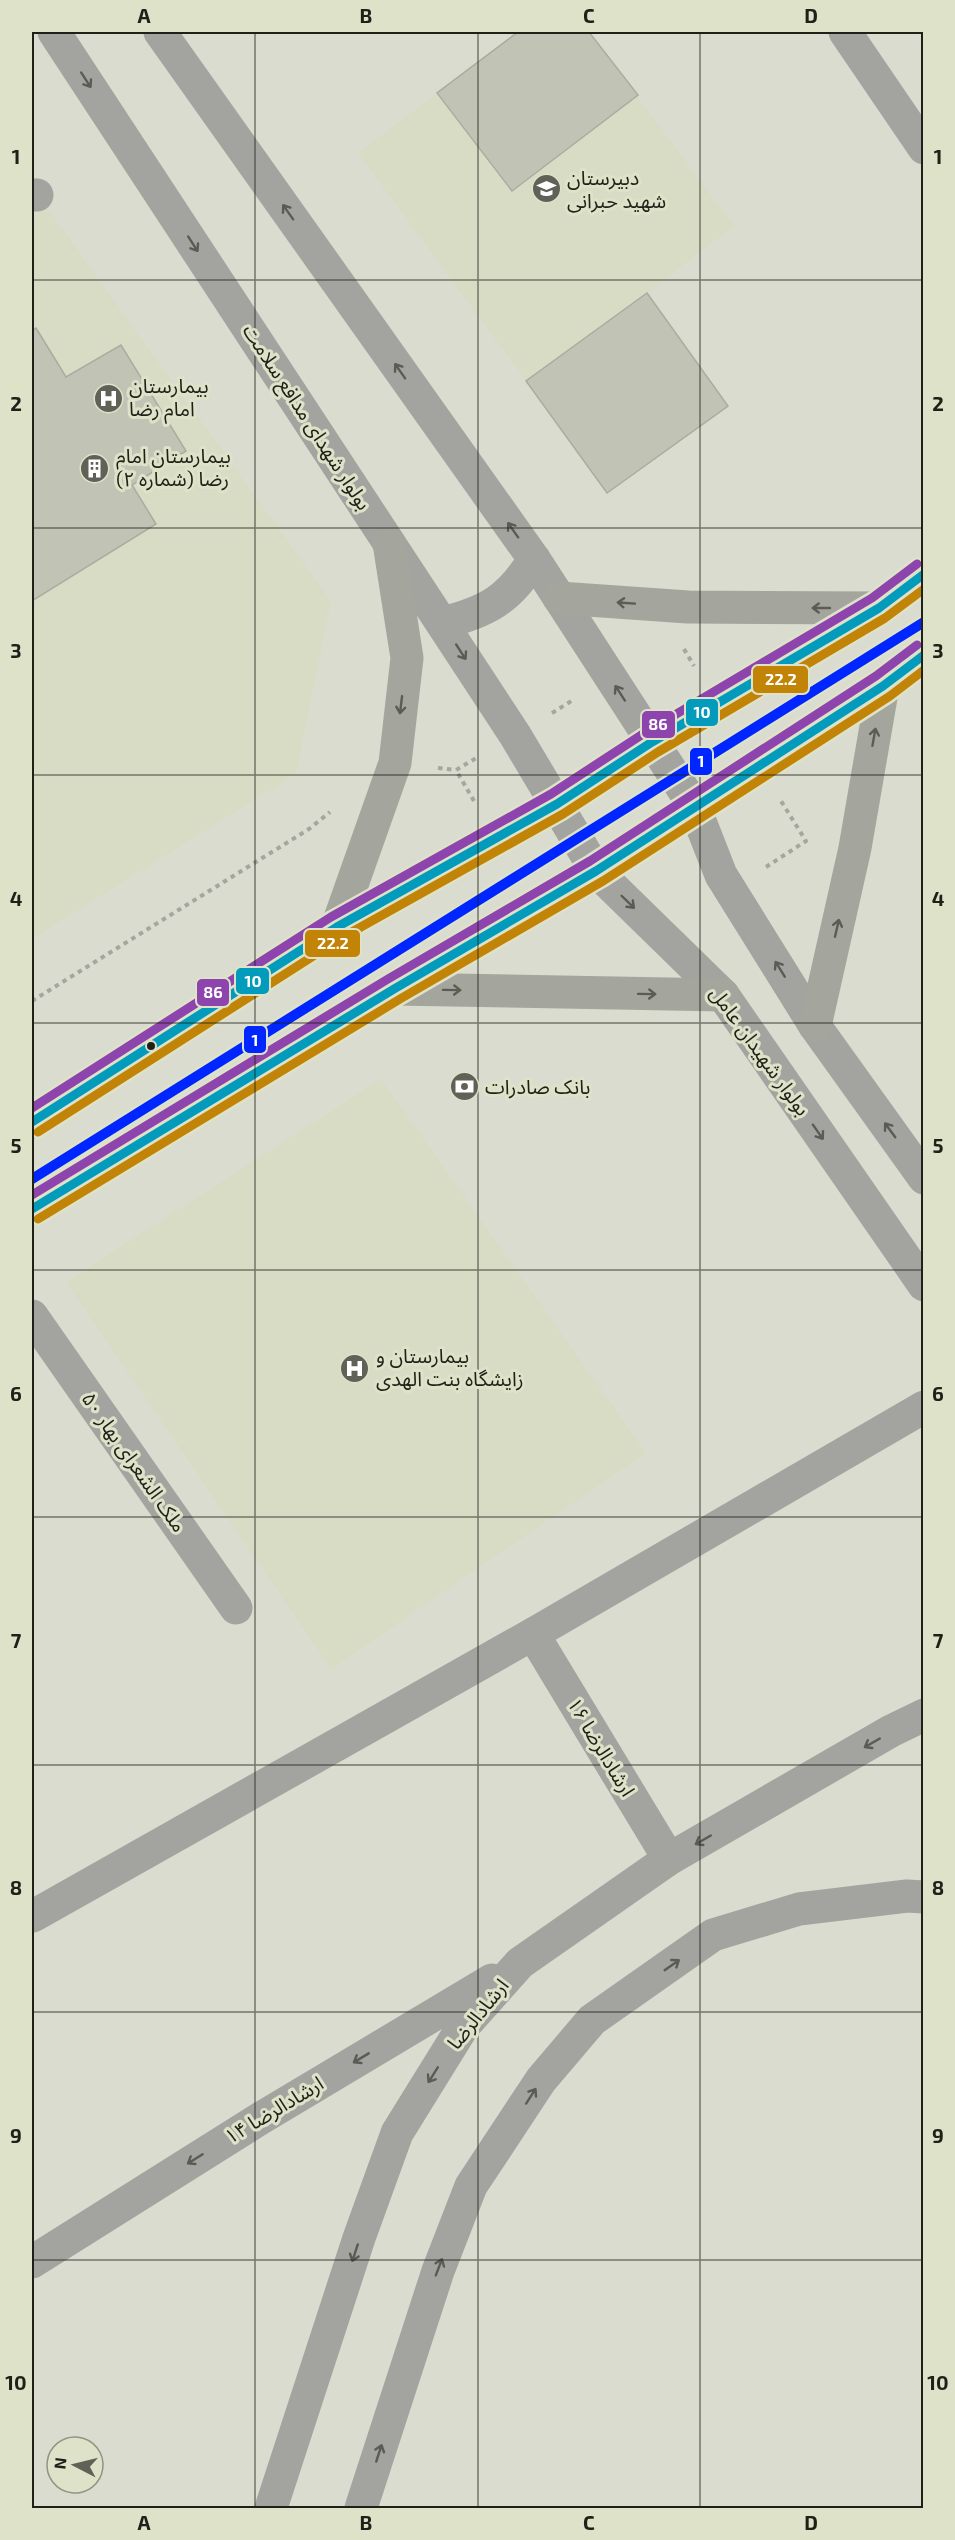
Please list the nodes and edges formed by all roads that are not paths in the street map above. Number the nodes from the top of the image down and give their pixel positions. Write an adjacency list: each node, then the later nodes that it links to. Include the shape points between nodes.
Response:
1 (54, 32): 6 (street, بولوار شهدای مدافع سلامت, one-way to 6)
2 (160, 32): 7 (street, one-way to 2)
3 (845, 32): 4 (street)
4 (913, 107): 5 (street)
5 (924, 148)
6 (389, 543): 11 (street, بولوار شهدای مدافع سلامت); 18 (main road, one-way to 18, via 407,658 394,763)
7 (534, 559): 9 (street); 11 (street, via 507,595 467,617)
8 (924, 574): 10 (main road)
9 (559, 598): 10 (main road, one-way to 9, via 688,607); 14 (street, one-way to 9)
10 (879, 608): 14 (main road)
11 (442, 622): 15 (street, بولوار شهدای مدافع سلامت, one-way to 15)
12 (924, 655): 13 (main road)
13 (883, 686): 16 (main road); 21 (main road, one-way to 13, via 855,848)
14 (652, 742): 15 (main road); 16 (street)
15 (557, 804): 17 (street, بولوار شهیدان عامل); 18 (main road)
16 (694, 806): 17 (main road); 21 (street, one-way to 16, via 721,875)
17 (596, 871): 19 (main road); 20 (street, بولوار شهیدان عامل, one-way to 20)
18 (337, 927): 22 (main road)
19 (394, 989): 20 (main road, one-way to 20); 24 (main road)
20 (723, 995): 25 (street, بولوار شهیدان عامل, one-way to 25)
21 (815, 1026): 23 (street, one-way to 21)
22 (32, 1122)
23 (924, 1178)
24 (32, 1209)
25 (924, 1285)
26 (32, 1316): 28 (street, ملک الشعرای بهار ۵۰)
27 (924, 1407): 29 (street)
28 (236, 1608)
29 (532, 1634): 31 (street, ارشادالرضا ۱۶); 33 (street)
30 (924, 1716): 31 (street, ارشادالرضا, one-way to 31, via 891,1731)
31 (669, 1859): 34 (street, ارشادالرضا)
32 (924, 1897): 37 (street, one-way to 32, via 438,2271 471,2186 542,2080 592,2020 713,1935 799,1909)
33 (33, 1916)
34 (520, 1963): 35 (street, ارشادالرضا ۱۴, one-way to 35, via 261,2118); 36 (street, ارشادالرضا, one-way to 36, via 462,2028 398,2133 359,2238)
35 (32, 2262)
36 (271, 2508)
37 (361, 2508)

